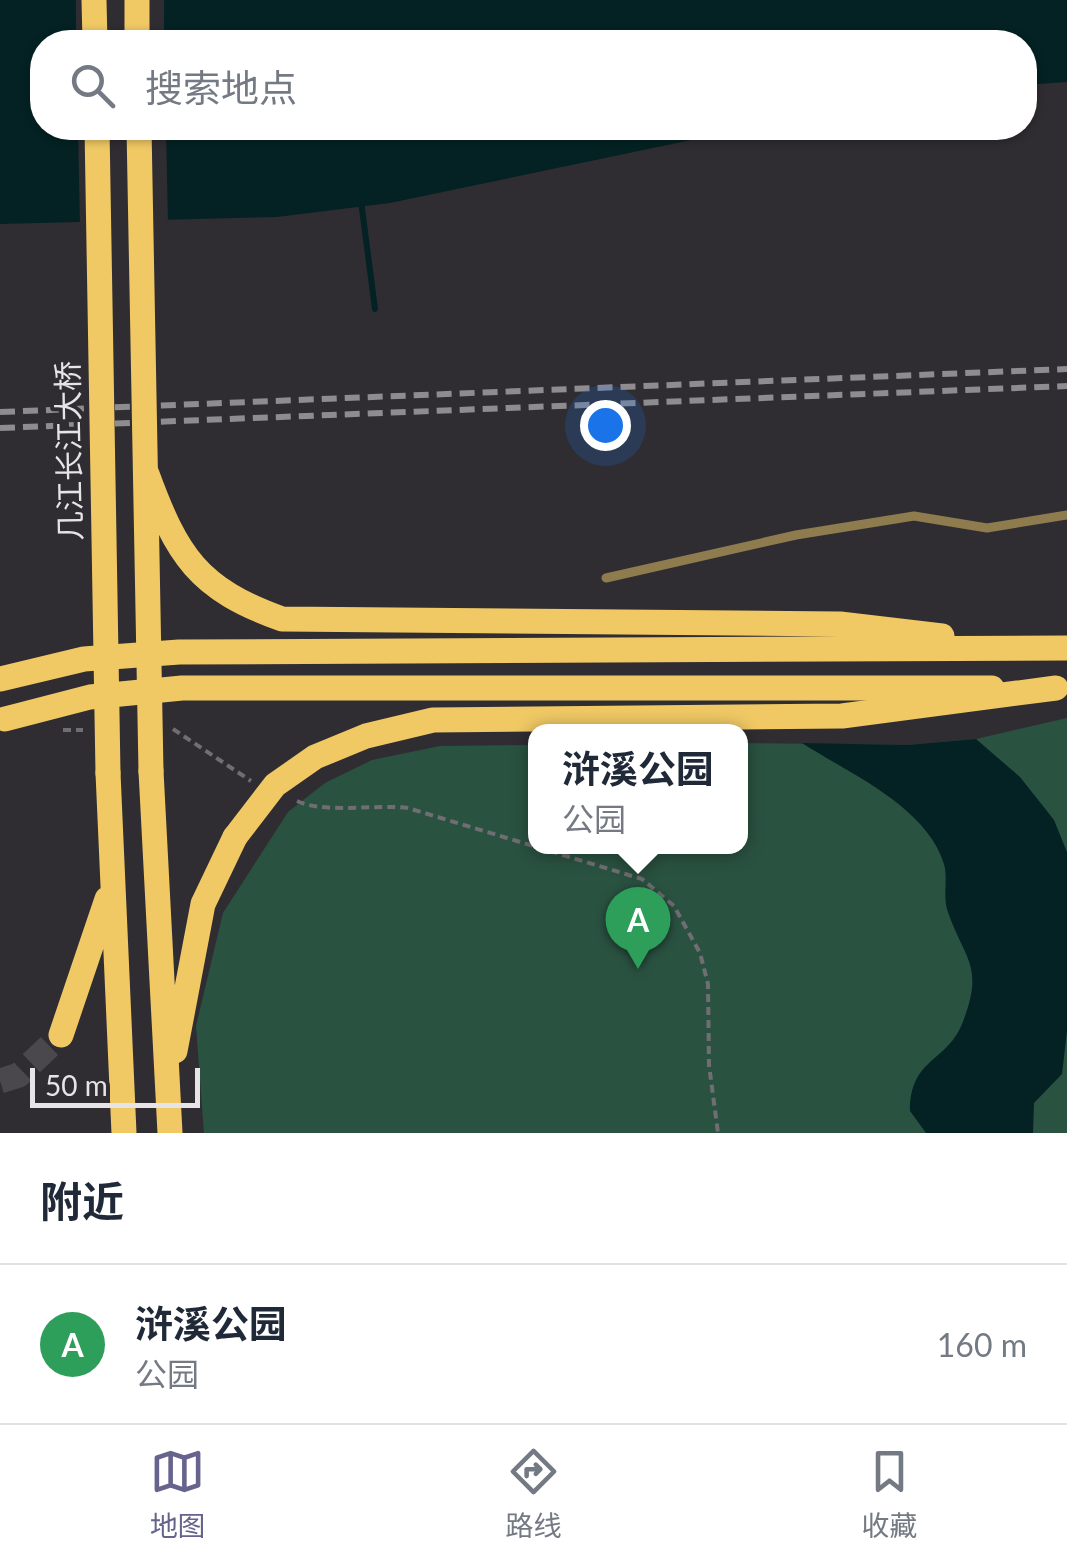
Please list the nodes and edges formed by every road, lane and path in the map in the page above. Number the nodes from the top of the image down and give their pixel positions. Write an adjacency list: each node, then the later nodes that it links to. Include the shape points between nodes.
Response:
1 (94, 0): 3 (main road)
2 (137, 0): 4 (main road)
3 (95, 30)
4 (138, 30)
5 (97, 140): 21 (main road, 几江长江大桥, bridge)
6 (139, 140): 7 (main road, bridge)
7 (144, 466): 10 (main road, bridge, via 164,520 203,578 233,601 282,619 840,624); 23 (main road, bridge)
8 (1067, 514): 9 (lane, via 987,528 914,516 796,534)
9 (606, 578)
10 (1062, 649): 11 (main road, via 248,653 84,659)
11 (0, 679)
12 (1062, 687): 13 (main road, bridge, via 182,688 90,697); 23 (main road, bridge, via 842,716 434,720 366,736 315,758 275,785 235,837 204,904)
13 (6, 720)
14 (160, 729): 17 (path, via 178,729)
15 (52, 730): 16 (path)
16 (88, 730)
17 (266, 788)
18 (281, 794): 19 (path, via 311,808 408,808)
19 (528, 844)
20 (560, 854): 26 (path, via 642,879 674,906 700,953 708,984 708,1066)
21 (112, 885): 22 (main road); 24 (main road, 几江长江大桥)
22 (61, 1036)
23 (167, 1090): 25 (main road)
24 (124, 1133)
25 (170, 1133)
26 (718, 1133)

